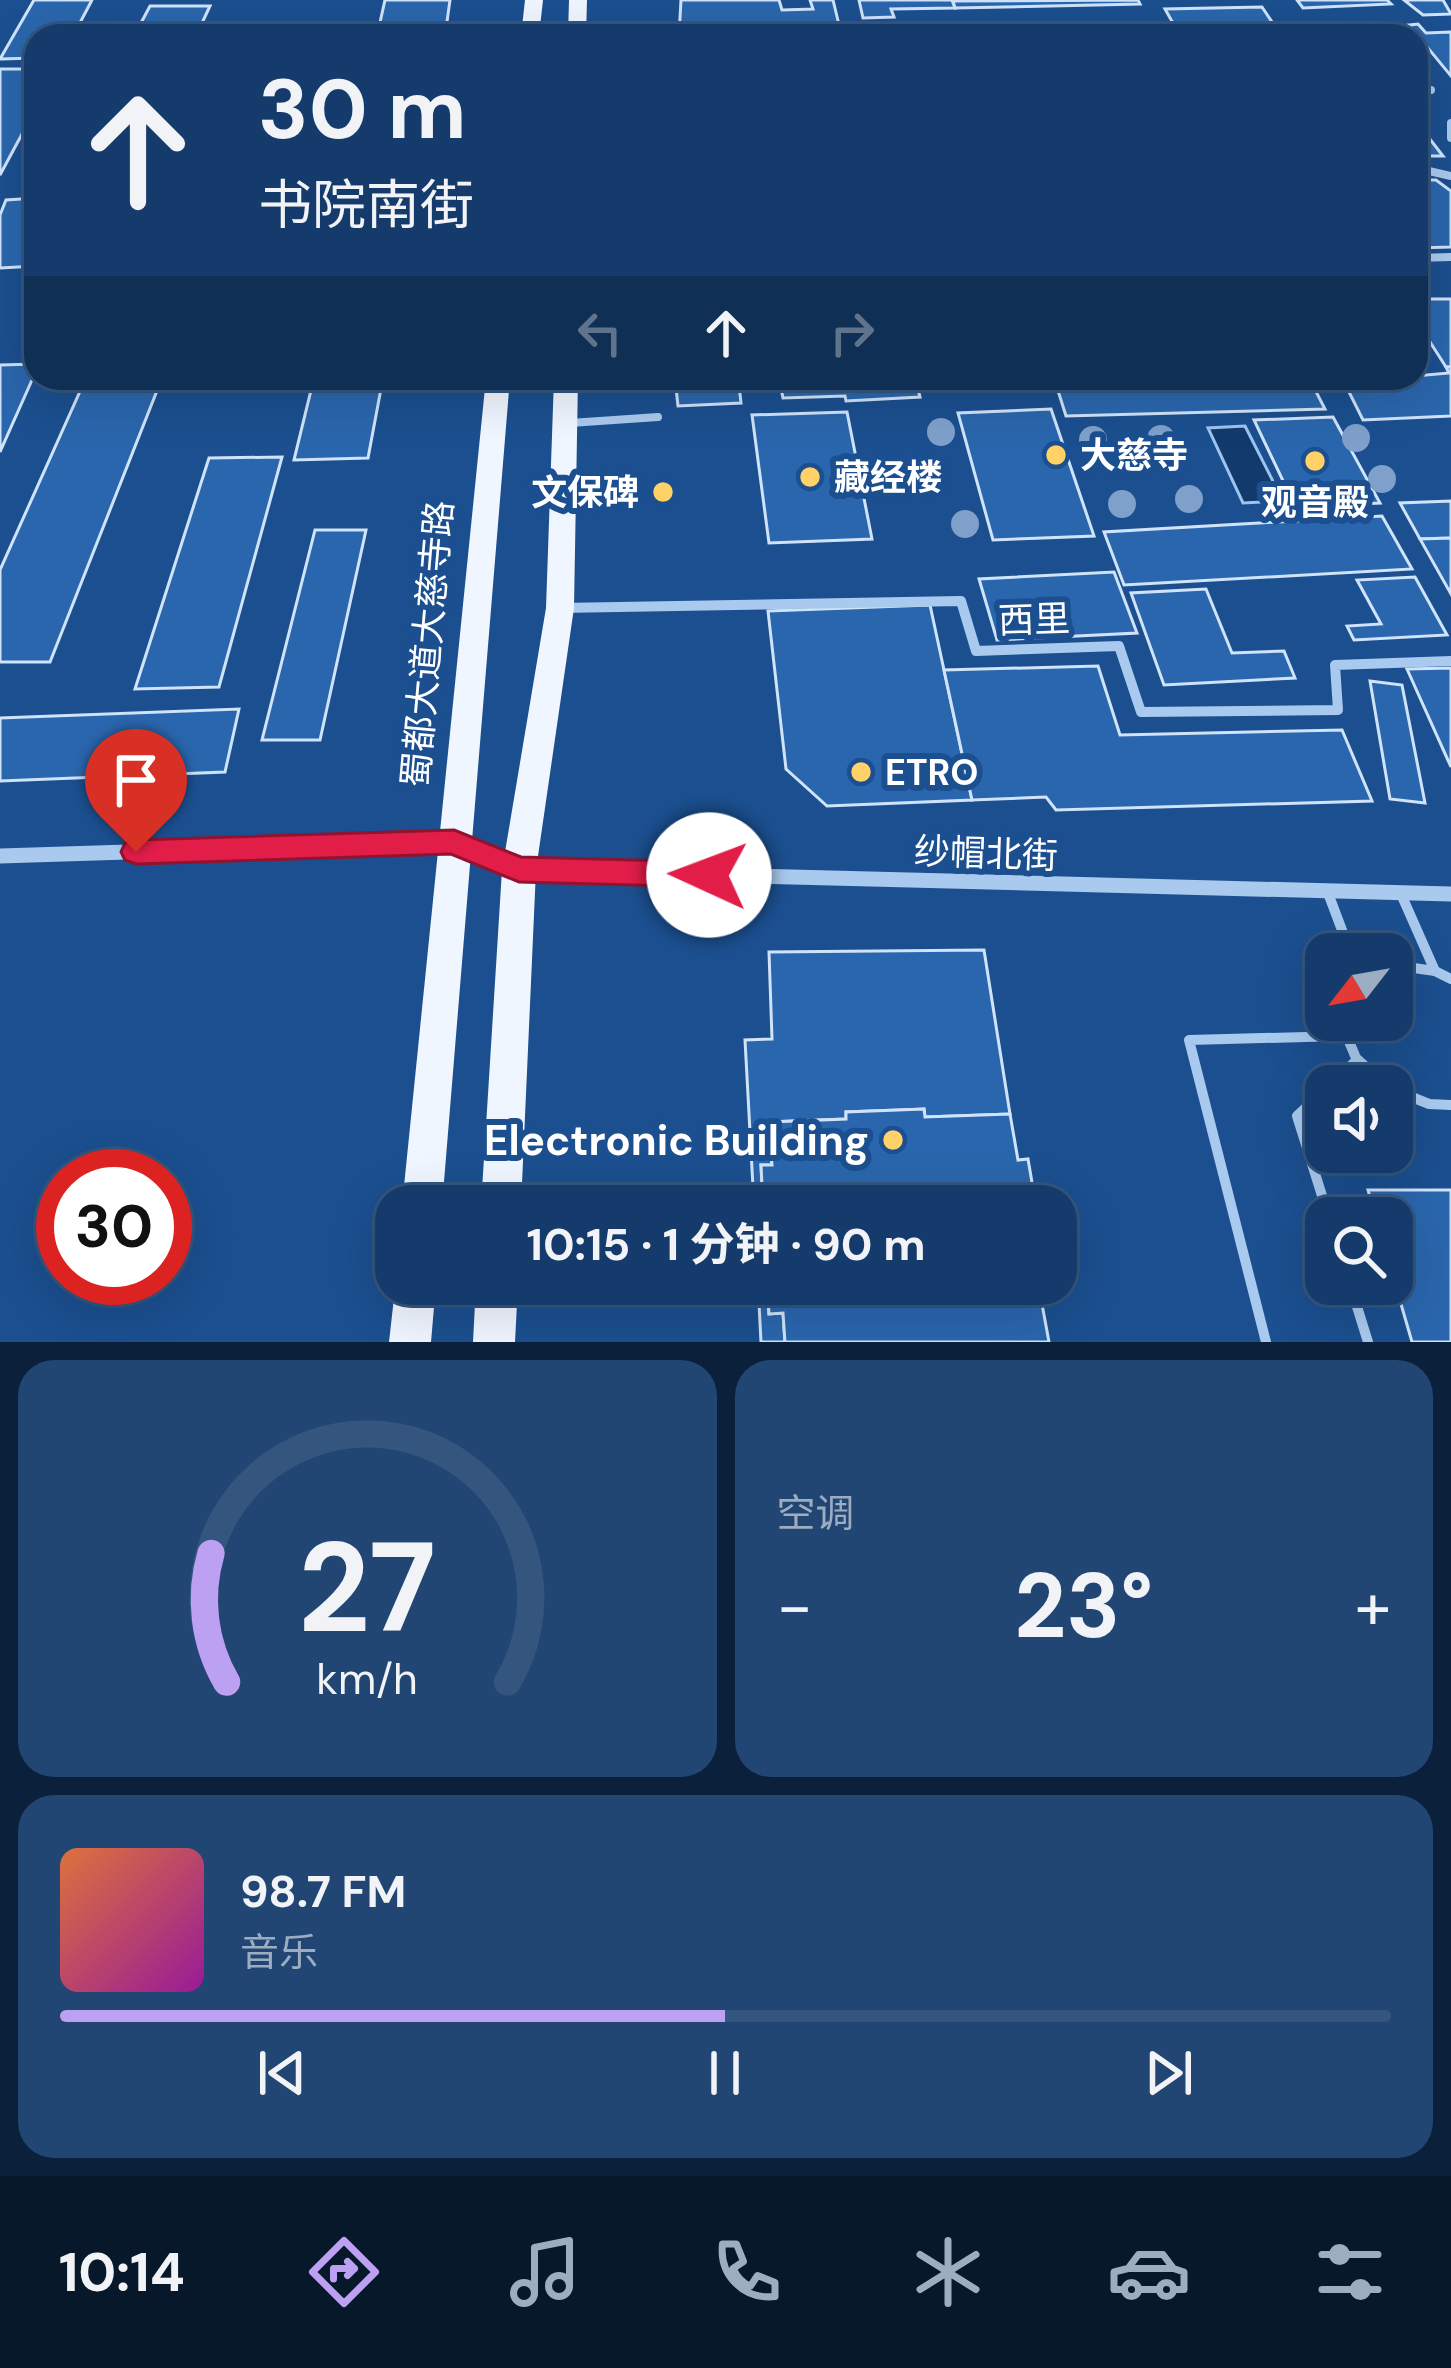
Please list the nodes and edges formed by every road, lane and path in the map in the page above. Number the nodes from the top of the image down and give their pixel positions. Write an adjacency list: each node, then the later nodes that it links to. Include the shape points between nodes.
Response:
1 (1428, 90): 2 (street)
2 (1431, 90)
3 (1451, 123): 4 (street)
4 (1451, 138)
5 (497, 390): 11 (main road, 蜀都大道大慈寺路)
6 (566, 390): 8 (main road)
7 (658, 418): 8 (lane)
8 (565, 423): 9 (main road)
9 (560, 608): 10 (street, 西里, via 961,602 976,651 1119,646 1141,712 1338,710 1334,665); 13 (main road)
10 (1451, 661)
11 (454, 842): 12 (street); 13 (street); 30 (main road, 蜀都大道大慈寺路)
12 (0, 856)
13 (519, 869): 14 (street, 纱帽北街); 31 (main road)
14 (1328, 892): 15 (street, 纱帽北街); 17 (lane)
15 (1401, 894): 16 (street, 纱帽北街); 19 (lane)
16 (1451, 894)
17 (1343, 933)
18 (1413, 968): 19 (lane)
19 (1435, 971): 20 (lane)
20 (1451, 979)
21 (1305, 1037): 37 (lane, via 1189,1040)
22 (1345, 1041): 23 (lane)
23 (1357, 1060): 24 (lane); 25 (lane)
24 (1352, 1065)
25 (1363, 1065)
26 (1413, 1098): 27 (lane)
27 (1451, 1105)
28 (1305, 1109): 29 (lane, via 1297,1116)
29 (1305, 1142)
30 (424, 1185)
31 (502, 1185)
32 (413, 1305): 35 (main road)
33 (496, 1305): 36 (main road)
34 (1357, 1305): 38 (lane)
35 (410, 1342)
36 (494, 1342)
37 (1266, 1342)
38 (1368, 1342)

